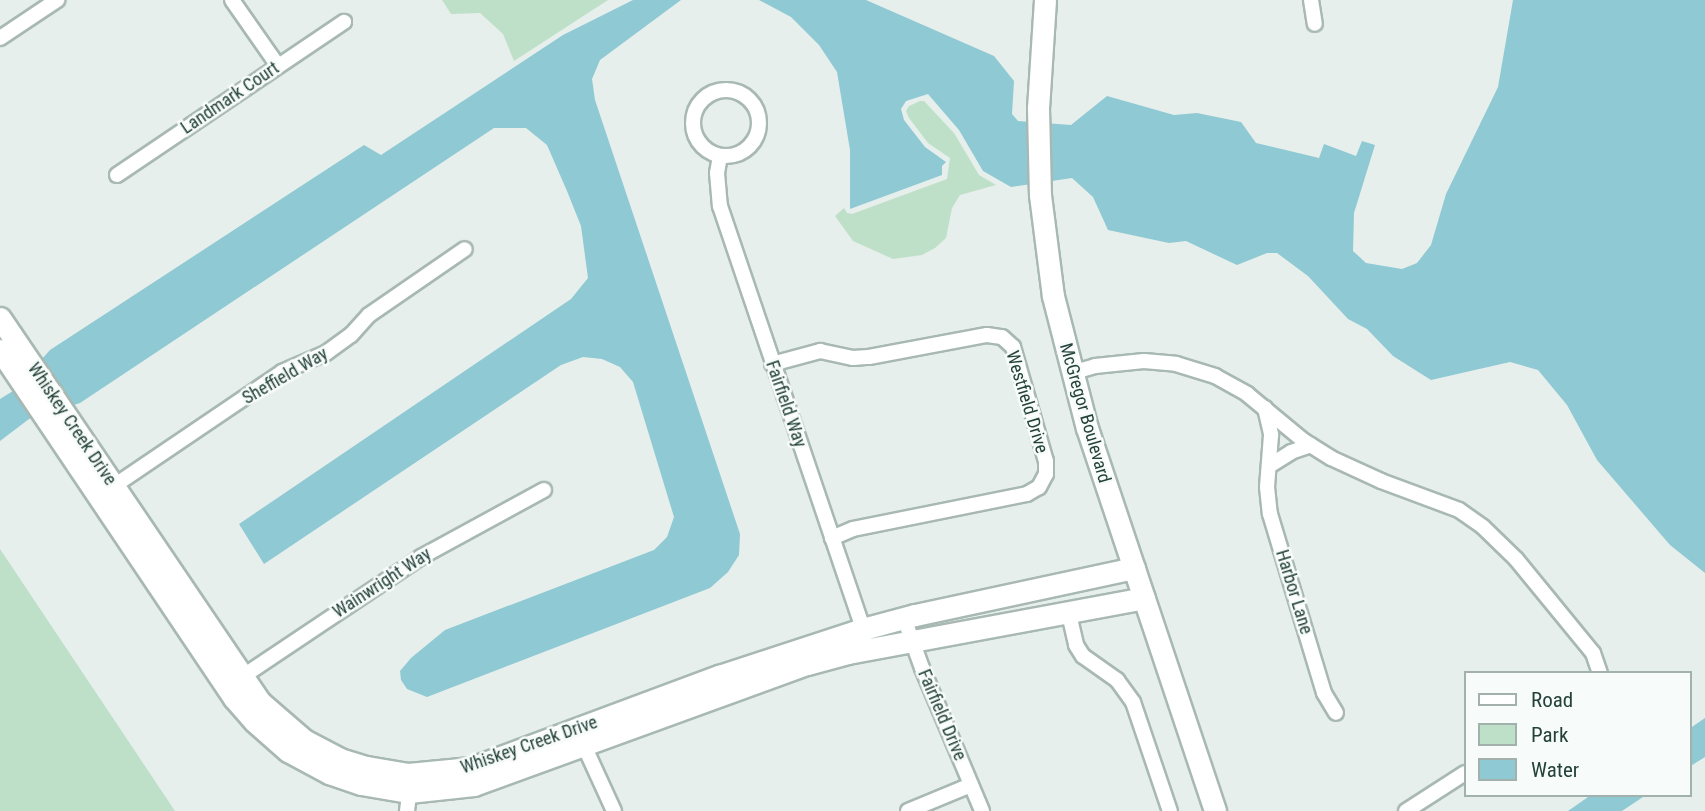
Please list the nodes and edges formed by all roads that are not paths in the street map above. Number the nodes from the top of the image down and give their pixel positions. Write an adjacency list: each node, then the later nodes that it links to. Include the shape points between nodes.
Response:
1 (57, 0): 7 (street)
2 (232, 0): 8 (street)
3 (1045, 0): 16 (street, McGregor Boulevard, via 1038,108 1041,195 1054,296)
4 (1311, 0): 6 (street)
5 (344, 22): 8 (street, Landmark Court)
6 (1315, 24)
7 (2, 32)
8 (278, 66): 10 (street, Landmark Court)
9 (720, 156): 9 (street, via 736,155 757,136 760,122 756,109 735,91 707,96 693,121 702,147); 14 (street, Fairfield Way, via 720,206)
10 (117, 175)
11 (465, 249): 21 (street, Sheffield Way, via 369,315 326,353 282,372)
12 (0, 318): 15 (street, Whiskey Creek Drive)
13 (0, 349): 15 (street, Whiskey Creek Drive)
14 (772, 364): 22 (street, Fairfield Way); 22 (street, Westfield Drive, via 820,351 870,357 987,335 1002,337 1013,347 1046,461 1039,487 1027,494 853,528)
15 (23, 368): 21 (street, Whiskey Creek Drive)
16 (1071, 373): 17 (street, via 1126,362 1176,365 1224,380); 23 (street, McGregor Boulevard)
17 (1265, 408): 18 (street); 19 (street, Harbor Lane, via 1271,435)
18 (1311, 445): 19 (street); 29 (street, via 1356,470 1447,504 1483,527 1585,642)
19 (1269, 466): 31 (street, Harbor Lane, via 1270,514 1321,684)
20 (544, 490): 30 (street, Wainwright Way, via 421,557)
21 (106, 491): 30 (street, Whiskey Creek Drive)
22 (832, 538): 27 (street, Fairfield Way)
23 (1134, 568): 24 (street, McGregor Boulevard); 26 (street, Whiskey Creek Drive)
24 (1144, 598): 25 (street, Whiskey Creek Drive); 40 (street, McGregor Boulevard)
25 (1069, 614): 28 (street, Whiskey Creek Drive); 39 (street, via 1083,656 1117,680 1133,702)
26 (904, 618): 27 (street, Whiskey Creek Drive); 28 (street, Fairfield Drive)
27 (866, 639): 28 (street, Whiskey Creek Drive); 32 (street, Whiskey Creek Drive, via 719,676)
28 (911, 642): 34 (street, Fairfield Drive)
29 (1600, 671)
30 (234, 682): 35 (street, Whiskey Creek Drive, via 316,747 367,767)
31 (1336, 713)
32 (581, 738): 35 (street, Whiskey Creek Drive, via 471,768); 36 (street)
33 (1464, 773): 41 (street)
34 (971, 785): 37 (street); 38 (street, Fairfield Drive)
35 (409, 792)
36 (614, 811)
37 (908, 811)
38 (982, 811)
39 (1170, 811)
40 (1215, 811)
41 (1406, 811)

